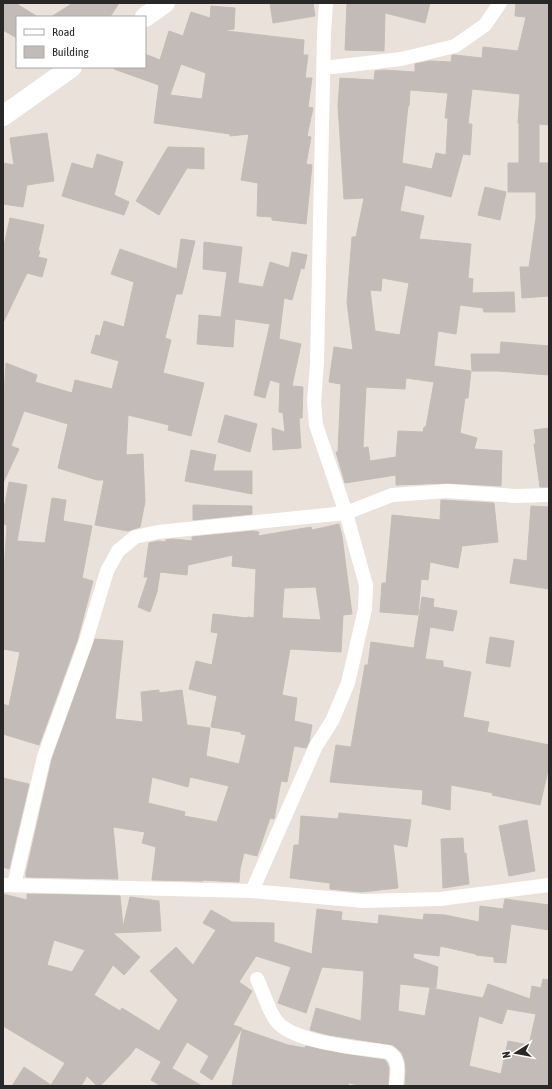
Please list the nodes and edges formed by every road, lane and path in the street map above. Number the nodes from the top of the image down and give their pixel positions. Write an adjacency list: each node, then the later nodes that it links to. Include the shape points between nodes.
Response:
1 (165, 3): 4 (street)
2 (326, 3): 6 (street)
3 (500, 3): 6 (street, via 485,25 455,46 401,59)
4 (146, 16)
5 (71, 68): 7 (street)
6 (324, 68): 9 (street, via 314,402 316,425)
7 (3, 116)
8 (549, 495): 9 (street, via 516,496 446,491 392,495)
9 (346, 513): 10 (street, via 158,532 135,537 118,551 107,571 85,644 44,757); 12 (street, via 366,585 366,609 348,683 332,721 316,746)
10 (8, 885): 12 (street)
11 (549, 885): 12 (street, via 440,899 363,901)
12 (252, 891)
13 (257, 979): 14 (street, via 275,1020 286,1031 326,1044 388,1052 394,1055)
14 (396, 1086)

